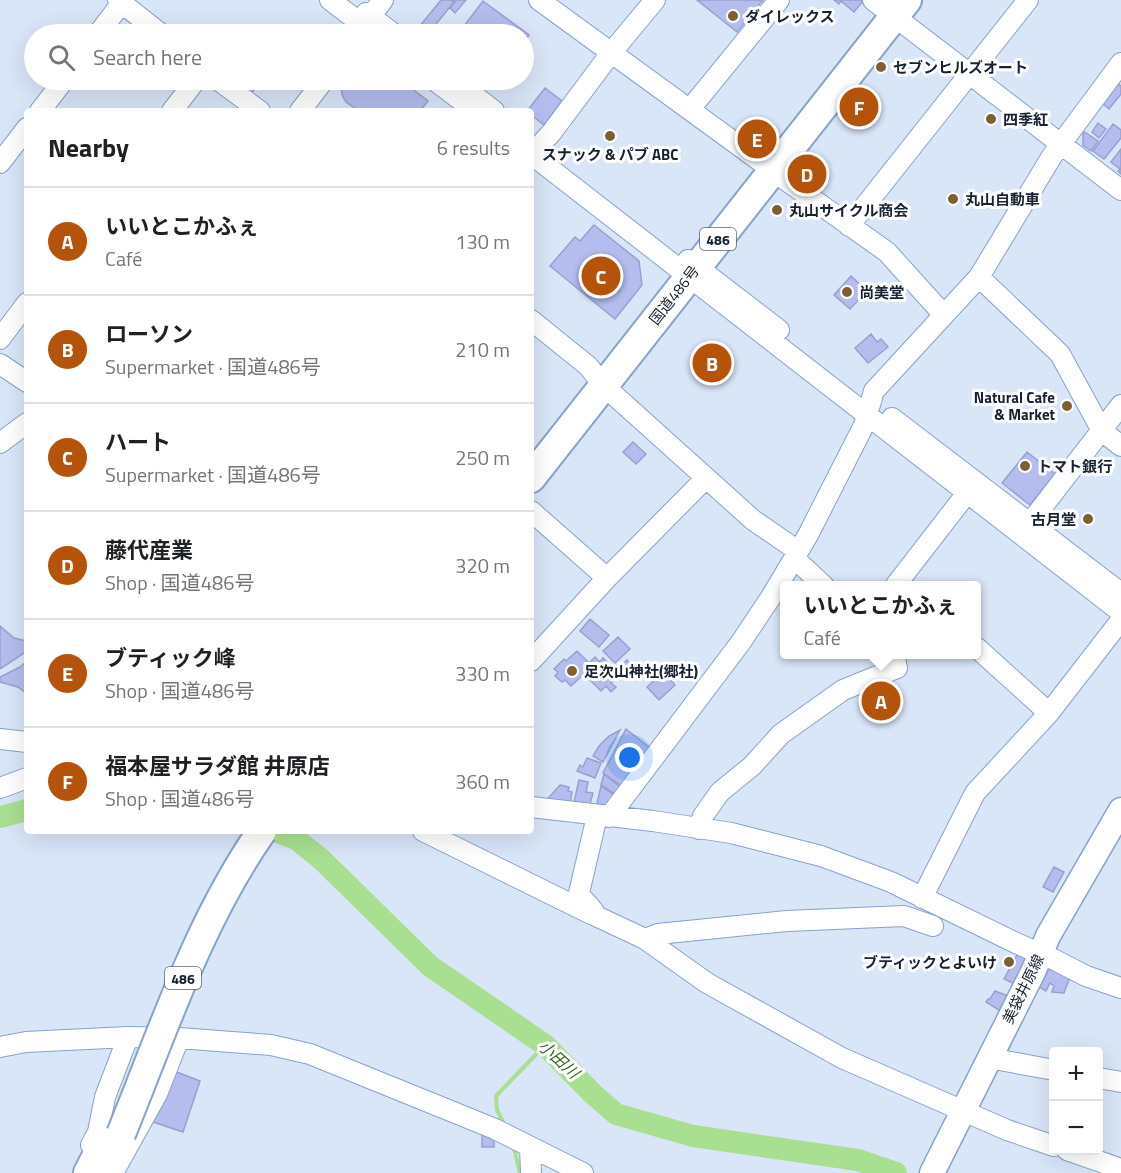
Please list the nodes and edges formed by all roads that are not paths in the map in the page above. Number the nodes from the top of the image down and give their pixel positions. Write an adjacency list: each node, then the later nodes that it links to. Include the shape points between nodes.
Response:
1 (330, 0): 12 (street)
2 (350, 0): 13 (street)
3 (383, 0): 14 (street)
4 (539, 0): 15 (street)
5 (655, 0): 15 (street)
6 (779, 0): 30 (street)
7 (1028, 0): 17 (street)
8 (122, 1): 10 (street); 11 (street)
9 (889, 5): 17 (street); 36 (highway, 国道486号 / 486)
10 (105, 24)
11 (149, 24)
12 (361, 24)
13 (364, 24)
14 (368, 24)
15 (611, 53): 30 (street); 33 (street)
16 (1121, 63): 32 (street)
17 (970, 73): 32 (street); 38 (street)
18 (56, 90): 24 (street)
19 (188, 90): 25 (street)
20 (232, 90): 26 (street)
21 (316, 90): 27 (street)
22 (447, 90): 28 (street)
23 (466, 90): 29 (street)
24 (42, 108)
25 (174, 108)
26 (256, 108)
27 (302, 108)
28 (471, 108)
29 (490, 108)
30 (690, 109): 36 (street)
31 (24, 132): 35 (street)
32 (1061, 143): 37 (street); 40 (street)
33 (534, 149)
34 (534, 151): 39 (street)
35 (0, 163)
36 (767, 166): 38 (street); 39 (highway, 国道486号 / 486)
37 (1121, 190)
38 (849, 225): 42 (street, via 893,258)
39 (686, 267): 47 (highway, 国道486号 / 486); 49 (street)
40 (979, 277): 42 (street); 51 (street, via 1064,359)
41 (24, 307): 44 (street)
42 (944, 315): 49 (street, via 874,391)
43 (534, 322): 47 (street)
44 (0, 339)
45 (0, 364): 46 (street)
46 (24, 380)
47 (599, 380): 54 (highway, 国道486号 / 486); 55 (highway, 国道486号 / 486); 56 (street)
48 (1121, 405): 51 (street)
49 (869, 409): 57 (street); 60 (street)
50 (24, 425): 52 (street)
51 (1102, 431): 53 (street); 59 (street)
52 (0, 443)
53 (1121, 446)
54 (534, 454)
55 (534, 474)
56 (706, 478): 60 (street); 61 (street)
57 (971, 487): 59 (street); 63 (street); 65 (street)
58 (534, 514): 61 (street)
59 (1030, 523): 64 (street)
60 (796, 555): 62 (street); 77 (street, via 741,642)
61 (607, 578): 68 (street)
62 (820, 581)
63 (898, 581)
64 (1121, 593)
65 (1121, 612)
66 (1121, 620): 70 (street)
67 (981, 652): 70 (street)
68 (534, 658)
69 (895, 659): 78 (street, via 897,668 843,690 781,734 752,766 720,792)
70 (1049, 713): 82 (street, via 975,793)
71 (0, 739): 72 (street)
72 (24, 742)
73 (24, 779): 74 (street)
74 (0, 788)
75 (534, 807): 77 (street)
76 (1121, 810): 86 (main road, 美袋井原線)
77 (603, 816): 78 (street); 83 (street, via 579,893)
78 (699, 829): 82 (street, via 731,833 821,856)
79 (245, 834): 96 (highway, 486, via 187,937)
80 (260, 834): 96 (highway, 486, bridge, via 198,941)
81 (429, 834): 83 (street)
82 (922, 898): 86 (street)
83 (596, 916): 85 (street)
84 (933, 926): 85 (street, via 904,916 776,922 658,934)
85 (645, 939): 95 (street, via 707,983 842,1058)
86 (1040, 953): 87 (street); 91 (main road, 美袋井原線)
87 (1121, 988)
88 (128, 1037): 89 (street); 90 (street); 101 (street, via 105,1097 98,1132)
89 (179, 1038): 97 (street, via 271,1046 310,1054); 104 (street, via 157,1094)
90 (0, 1047)
91 (989, 1059): 92 (street); 95 (main road, 美袋井原線)
92 (1049, 1069)
93 (1103, 1079): 94 (street)
94 (1121, 1082)
95 (962, 1113): 98 (street); 107 (main road, 美袋井原線)
96 (115, 1132): 102 (highway, 486); 103 (highway, 486)
97 (528, 1145): 105 (street); 106 (street)
98 (1049, 1145)
99 (1081, 1155): 100 (street)
100 (1121, 1169)
101 (74, 1173)
102 (88, 1173)
103 (100, 1173)
104 (113, 1173)
105 (531, 1173)
106 (583, 1173)
107 (932, 1173)

